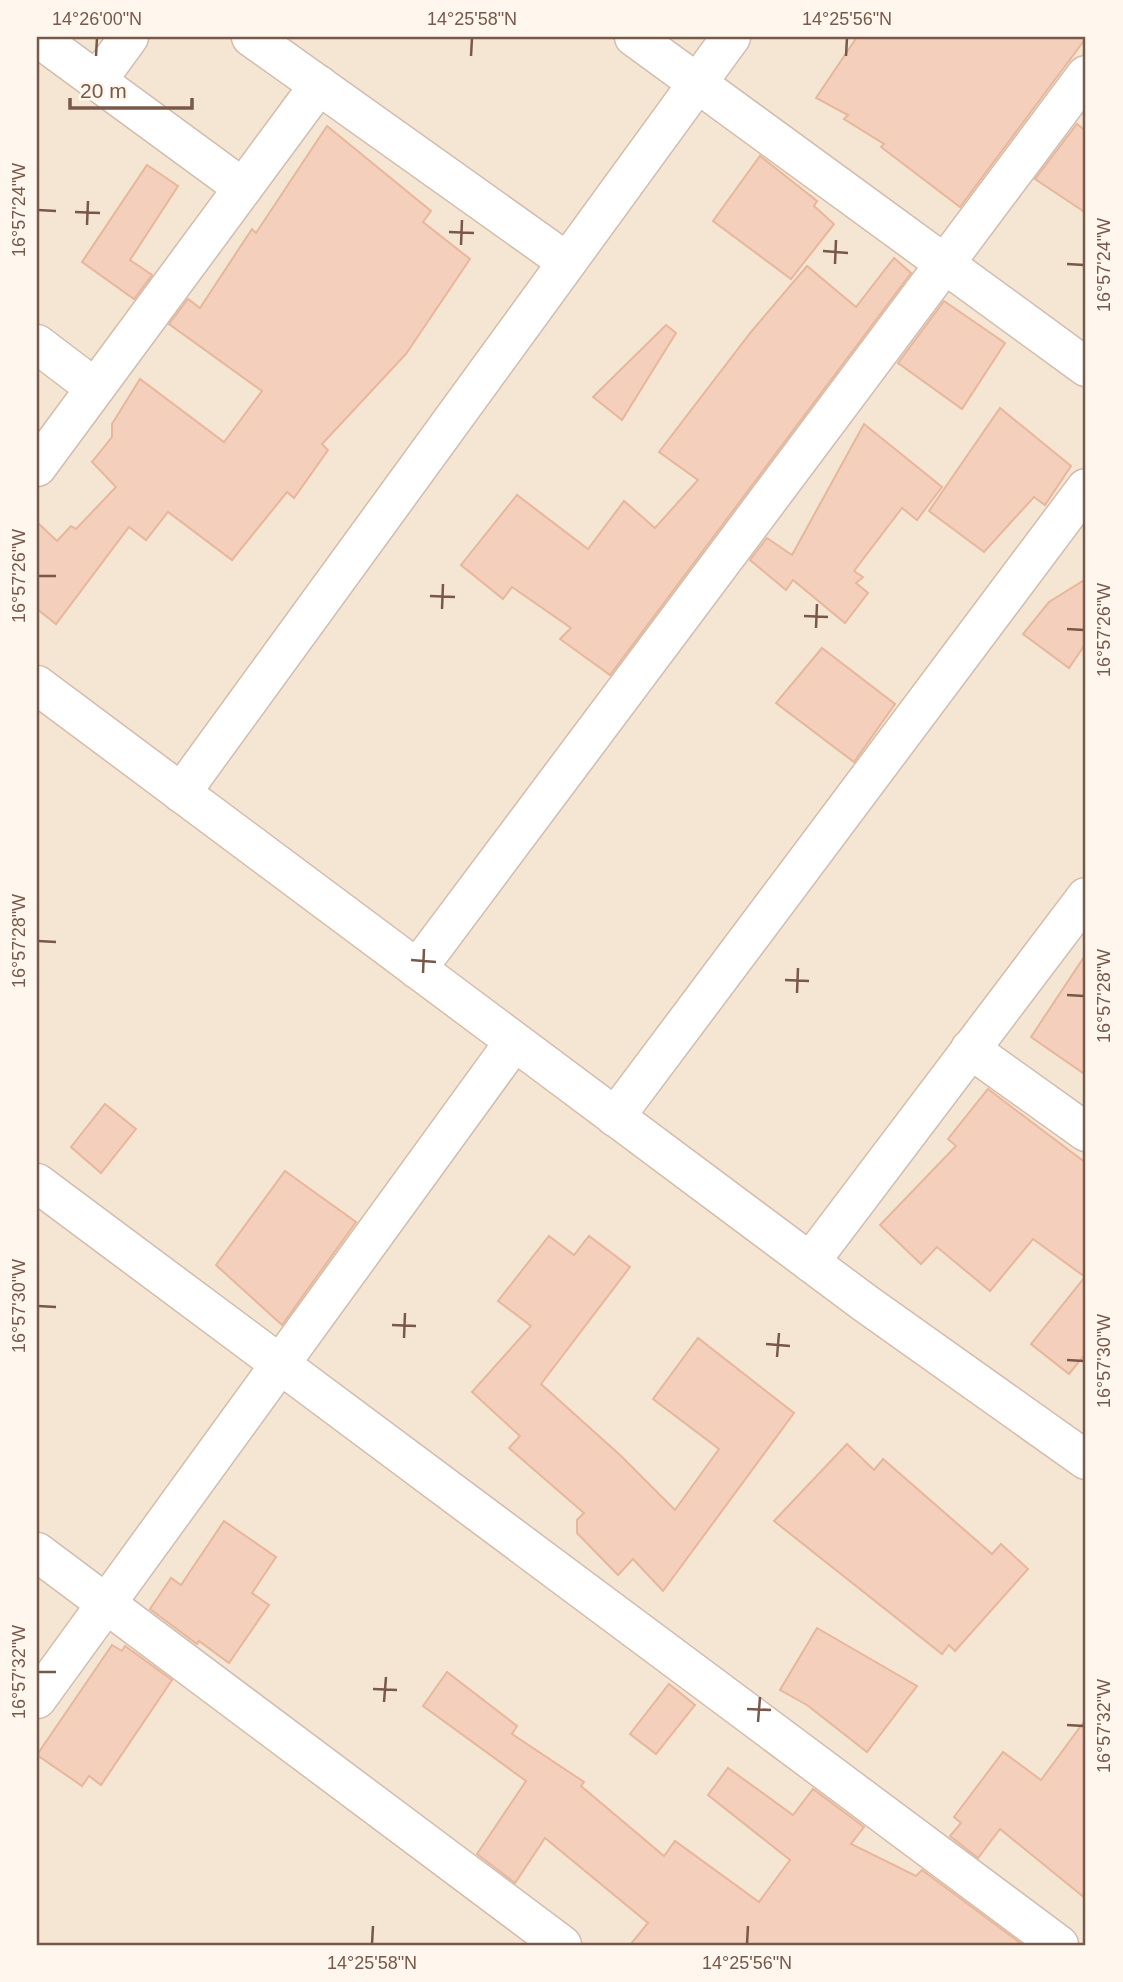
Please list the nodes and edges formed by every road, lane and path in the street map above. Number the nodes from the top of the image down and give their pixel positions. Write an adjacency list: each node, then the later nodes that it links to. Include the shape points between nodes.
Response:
1 (37, 37): 7 (street)
2 (129, 37): 7 (street)
3 (251, 37): 9 (street)
4 (634, 37): 8 (street)
5 (731, 37): 8 (street)
6 (1086, 75): 12 (street)
7 (97, 81): 10 (street)
8 (697, 84): 11 (street); 12 (street)
9 (319, 85): 10 (street); 11 (street)
10 (243, 188): 15 (street)
11 (567, 262): 19 (street)
12 (944, 264): 14 (street); 21 (street)
13 (37, 344): 15 (street)
14 (1086, 367)
15 (95, 388): 16 (street)
16 (37, 467)
17 (1086, 488): 24 (street)
18 (37, 685): 19 (street)
19 (181, 793): 21 (street)
20 (1086, 897): 23 (street)
21 (417, 969): 22 (street)
22 (514, 1042): 24 (street); 28 (street)
23 (970, 1049): 25 (street); 27 (street)
24 (615, 1116): 27 (street)
25 (1086, 1132)
26 (37, 1183): 28 (street)
27 (810, 1262): 29 (street)
28 (280, 1364): 31 (street); 34 (street)
29 (1086, 1460)
30 (37, 1552): 31 (street)
31 (106, 1604): 32 (street); 33 (street)
32 (37, 1699)
33 (562, 1945)
34 (1059, 1945)

